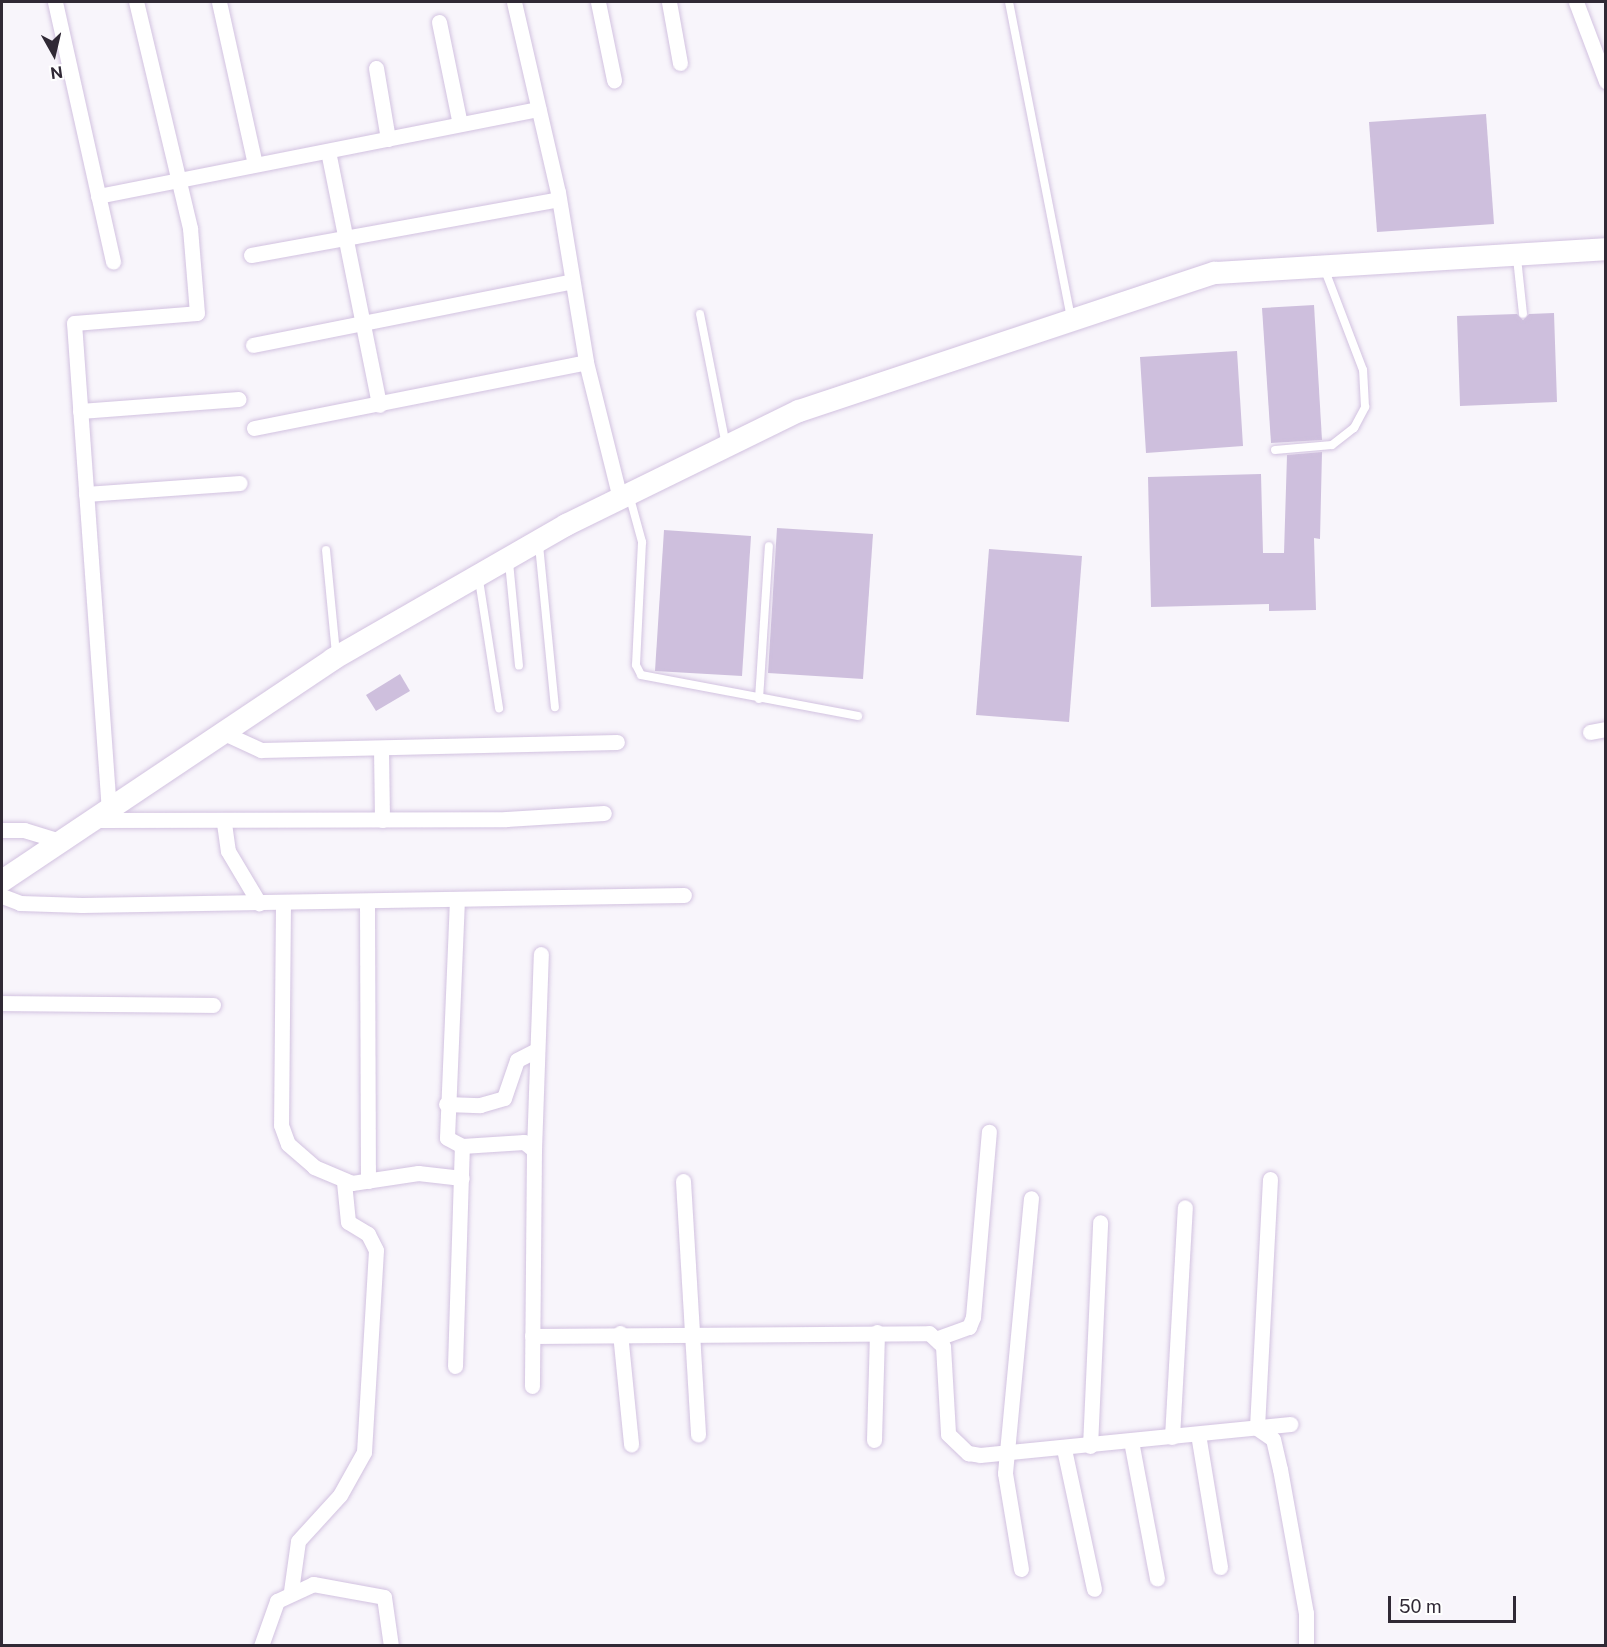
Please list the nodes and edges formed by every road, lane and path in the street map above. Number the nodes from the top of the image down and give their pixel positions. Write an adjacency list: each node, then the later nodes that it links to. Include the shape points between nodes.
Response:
1 (55, 2): 20 (street)
2 (136, 2): 19 (street)
3 (219, 2): 18 (street)
4 (514, 2): 14 (street)
5 (598, 2): 12 (street)
6 (669, 2): 10 (street)
7 (1009, 2): 31 (lane)
8 (1576, 2): 13 (street)
9 (439, 22): 15 (street)
10 (680, 63)
11 (376, 68): 16 (street)
12 (614, 80)
13 (1605, 81)
14 (538, 109): 15 (street); 21 (street)
15 (460, 124): 16 (street)
16 (388, 139): 17 (street)
17 (328, 151): 18 (street); 22 (street)
18 (255, 164): 19 (street)
19 (176, 180): 20 (street); 37 (street, via 190,228 197,314 74,322)
20 (98, 196): 26 (street)
21 (559, 199): 22 (street); 28 (street)
22 (345, 239): 25 (street); 32 (street)
23 (1605, 249): 24 (main road)
24 (1517, 253): 27 (main road); 30 (lane)
25 (251, 255)
26 (113, 262)
27 (1322, 264): 31 (main road, via 1215,273); 40 (lane, via 1363,370 1365,406 1354,428 1332,446)
28 (572, 281): 32 (street); 34 (street)
29 (700, 314): 39 (lane)
30 (1523, 314)
31 (1071, 321): 39 (main road, via 799,411)
32 (361, 322): 33 (street); 36 (street)
33 (253, 345)
34 (586, 362): 36 (street); 43 (street)
35 (239, 399): 37 (street)
36 (379, 405): 38 (street)
37 (80, 411): 42 (street)
38 (254, 428)
39 (727, 446): 43 (main road)
40 (1275, 450)
41 (240, 483): 42 (street)
42 (86, 494): 59 (street)
43 (625, 496): 44 (main road); 51 (lane, via 642,542 636,665 641,675)
44 (539, 540): 47 (main road); 52 (lane)
45 (769, 546): 51 (lane)
46 (326, 550): 49 (lane)
47 (508, 558): 48 (main road); 50 (lane)
48 (479, 575): 49 (main road); 53 (lane)
49 (336, 657): 55 (main road)
50 (519, 666)
51 (759, 699): 54 (lane)
52 (555, 707)
53 (499, 708)
54 (858, 716)
55 (224, 733): 57 (street, via 261,750); 59 (main road)
56 (616, 742): 57 (street)
57 (381, 748): 60 (street)
58 (604, 813): 60 (street)
59 (101, 816): 61 (street); 63 (main road)
60 (382, 820): 61 (street)
61 (225, 823): 70 (street, via 228,850)
62 (2, 830): 63 (street, via 24,830)
63 (61, 841): 64 (main road)
64 (2, 881)
65 (684, 895): 67 (street)
66 (2, 896): 70 (street, via 36,905)
67 (457, 899): 68 (street); 75 (street)
68 (367, 901): 69 (street); 81 (street)
69 (283, 902): 70 (street); 83 (street, via 283,1134 294,1151)
70 (259, 903)
71 (541, 954): 74 (street)
72 (2, 1003): 73 (street)
73 (213, 1005)
74 (537, 1050): 75 (street, via 517,1060 504,1098 480,1106); 78 (street)
75 (446, 1104): 77 (street, via 447,1138)
76 (989, 1132): 91 (street, via 973,1317 969,1327)
77 (462, 1146): 78 (street, via 516,1142); 79 (street)
78 (534, 1150): 90 (street)
79 (462, 1178): 81 (street, via 418,1173); 92 (street)
80 (1270, 1179): 95 (street)
81 (368, 1181): 83 (street)
82 (683, 1181): 89 (street)
83 (344, 1182): 109 (street, via 348,1222 368,1234 376,1250 364,1452 340,1495 298,1541)
84 (1031, 1198): 104 (street)
85 (1185, 1207): 98 (street)
86 (1100, 1222): 102 (street)
87 (877, 1332): 89 (street); 91 (street); 99 (street)
88 (620, 1333): 89 (street); 90 (street); 101 (street)
89 (694, 1333): 97 (street)
90 (532, 1336): 93 (street)
91 (938, 1338): 104 (street, via 943,1346 948,1434 968,1453)
92 (455, 1366)
93 (532, 1386)
94 (1290, 1424): 95 (street)
95 (1257, 1428): 96 (street); 112 (street, via 1273,1439 1280,1469 1306,1613)
96 (1198, 1434): 98 (street); 105 (street)
97 (698, 1435)
98 (1173, 1437): 100 (street)
99 (874, 1440)
100 (1131, 1441): 102 (street); 107 (street)
101 (631, 1444)
102 (1090, 1446): 103 (street)
103 (1064, 1449): 104 (street); 108 (street)
104 (1010, 1456): 106 (street, via 1005,1473)
105 (1220, 1567)
106 (1021, 1569)
107 (1157, 1579)
108 (1094, 1589)
109 (291, 1591): 110 (street, via 277,1601); 111 (street, via 313,1584 384,1597)
110 (261, 1646)
111 (391, 1646)
112 (1306, 1646)

